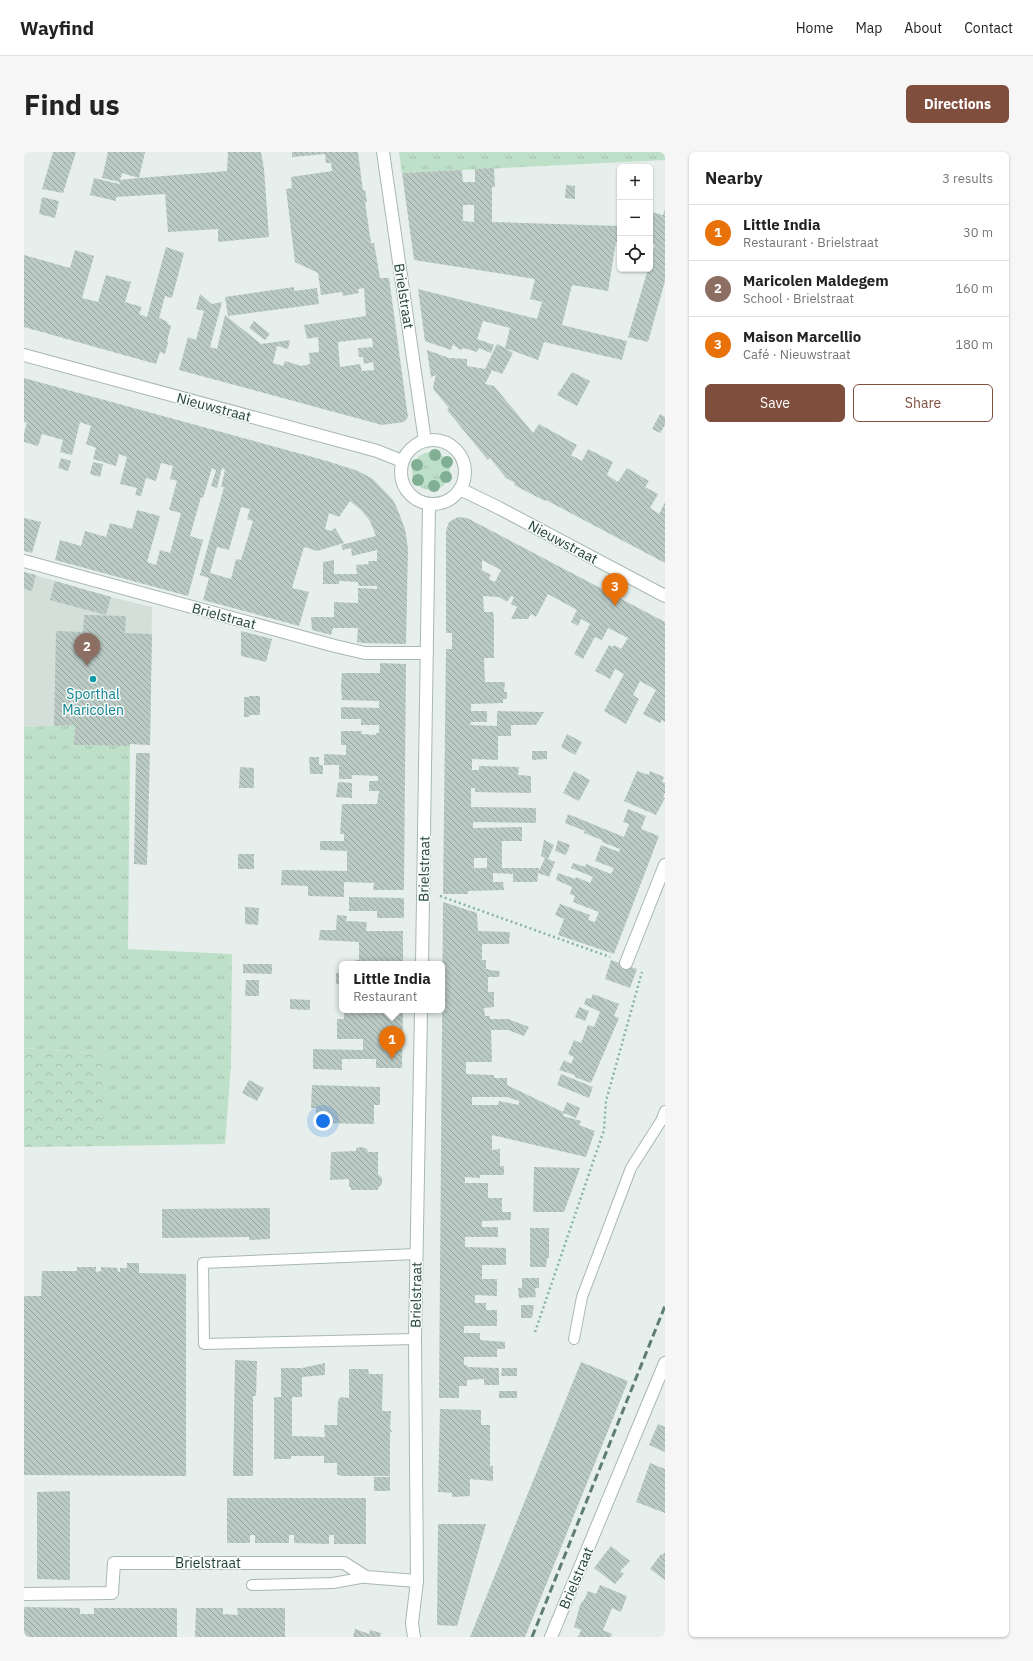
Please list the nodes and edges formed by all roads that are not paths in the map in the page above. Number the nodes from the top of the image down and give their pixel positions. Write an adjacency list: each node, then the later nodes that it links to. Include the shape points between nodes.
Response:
1 (383, 152): 3 (street, Brielstraat)
2 (24, 355): 4 (street, Nieuwstraat, via 377,451)
3 (425, 441): 4 (street, via 407,452); 5 (street, via 438,440 452,446 462,458 465,471)
4 (402, 461): 6 (street, via 401,477 405,489 414,499)
5 (460, 489): 6 (street, via 452,498); 8 (street, Nieuwstraat)
6 (429, 505): 9 (street, Brielstraat)
7 (24, 561): 9 (street, Brielstraat, via 365,653)
8 (665, 596)
9 (427, 653): 12 (street, Brielstraat)
10 (665, 865): 11 (street)
11 (628, 957)
12 (422, 961)
13 (421, 1013): 15 (street, Brielstraat)
14 (665, 1111): 17 (lane, via 631,1168 582,1297)
15 (416, 1254): 16 (street, Brielstraat); 16 (lane, via 203,1263 204,1344)
16 (415, 1339): 20 (street, Brielstraat)
17 (574, 1339)
18 (665, 1363): 26 (street, Brielstraat)
19 (366, 1577): 20 (street, Brielstraat); 21 (lane, via 333,1583); 22 (street, Brielstraat, via 344,1563 114,1563 112,1593)
20 (417, 1580): 23 (street, Brielstraat)
21 (252, 1585)
22 (24, 1594)
23 (412, 1623): 24 (street, Brielstraat); 25 (street, Brielstraat)
24 (407, 1637)
25 (414, 1637)
26 (552, 1637)

